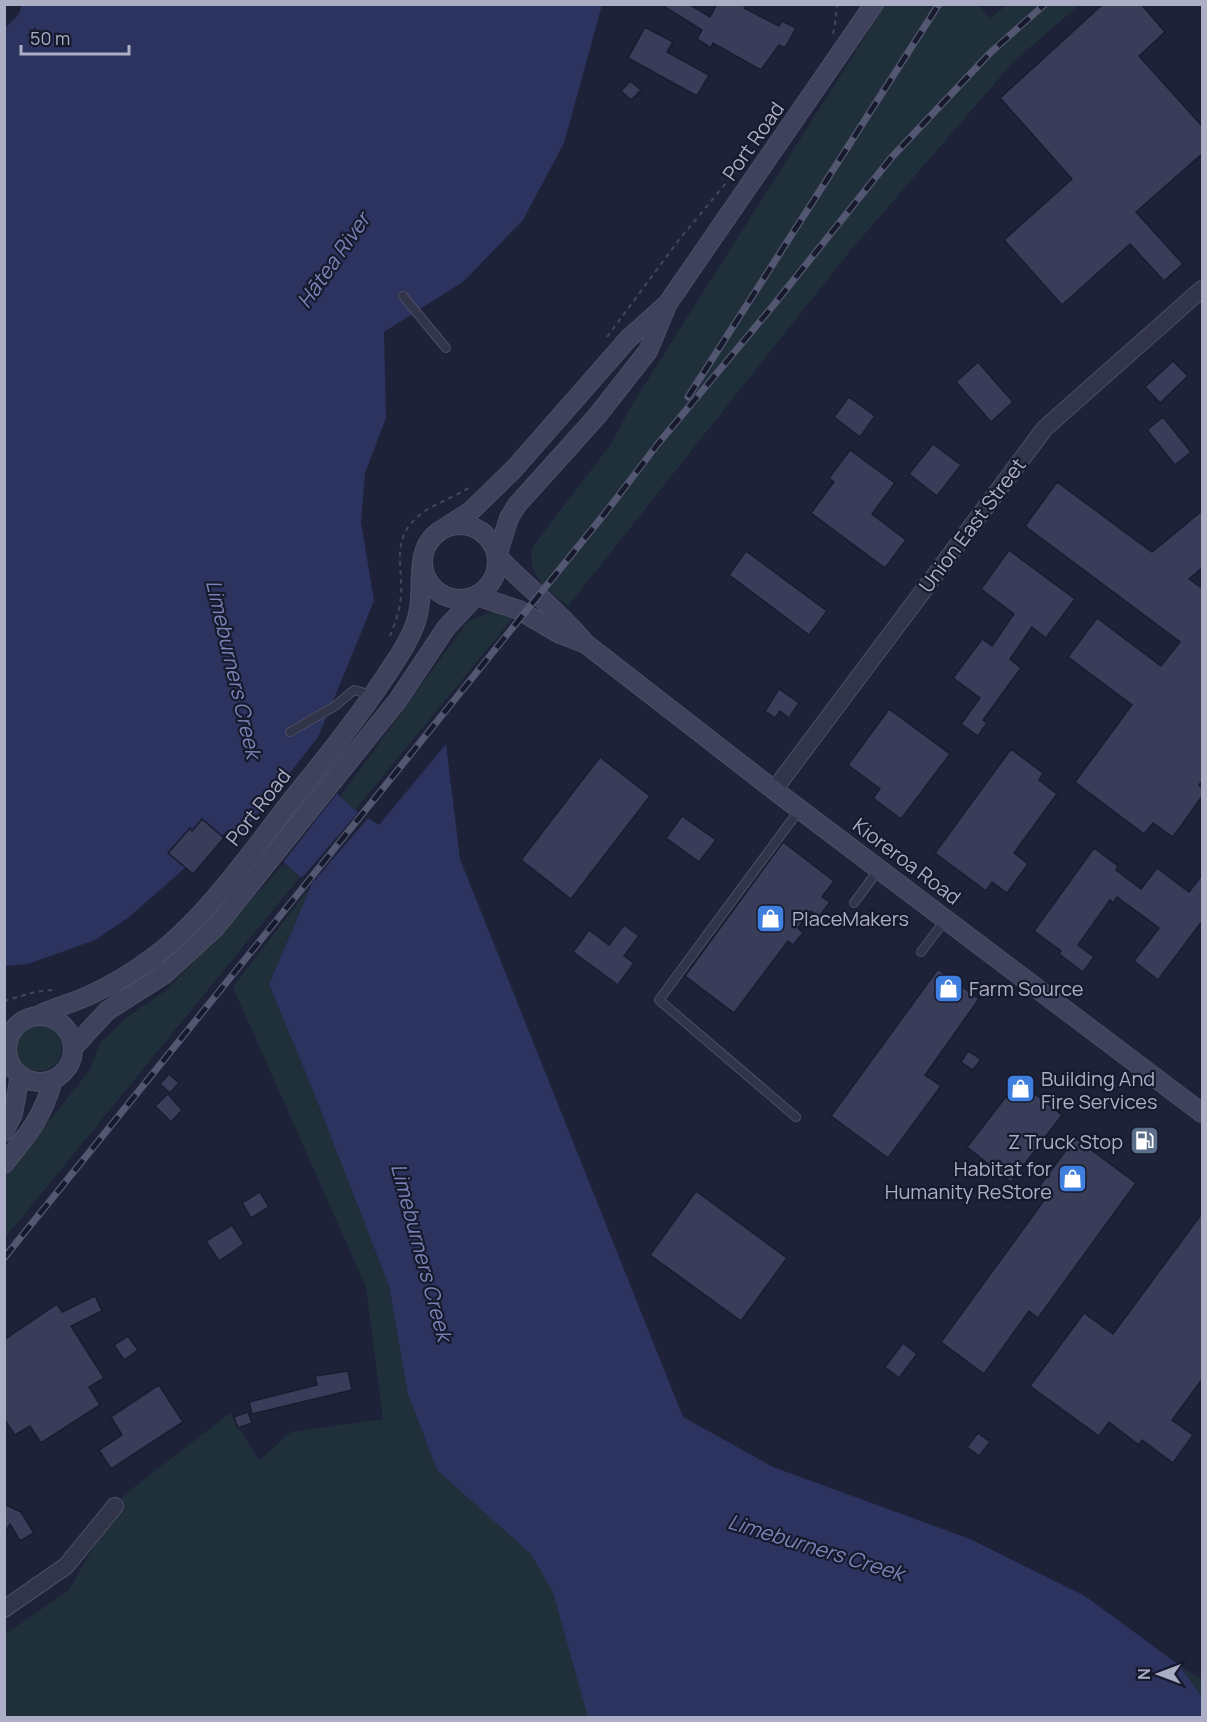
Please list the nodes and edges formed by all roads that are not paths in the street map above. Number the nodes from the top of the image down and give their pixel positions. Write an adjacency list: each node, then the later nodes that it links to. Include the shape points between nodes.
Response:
1 (867, 8): 4 (main road, Port Road)
2 (403, 296): 5 (lane)
3 (1200, 298): 13 (street, Union East Street, via 1045,428)
4 (668, 303): 6 (main road, Port Road, via 629,338 505,477 472,510); 7 (main road, Port Road, via 648,351 597,416 517,505)
5 (446, 348)
6 (443, 529): 7 (main road, via 454,525 477,528 494,544); 8 (main road, Port Road, via 427,545)
7 (497, 555): 9 (main road, Port Road, via 494,579); 10 (main road, Kioreroa Road, via 567,620)
8 (423, 556): 9 (main road, via 427,578 442,595 453,599); 11 (main road, Port Road, via 422,599 414,627)
9 (476, 596): 10 (main road, Kioreroa Road, via 519,610); 21 (main road, Port Road, via 446,627 398,700 215,928 165,974 107,1011)
10 (586, 644): 13 (main road, Kioreroa Road)
11 (373, 695): 12 (lane, via 354,690); 20 (main road, Port Road, via 199,915 154,957 115,983)
12 (290, 732)
13 (774, 790): 14 (main road, Kioreroa Road)
14 (800, 809): 15 (main road, Kioreroa Road); 26 (lane, via 659,1000)
15 (879, 869): 16 (lane); 17 (main road, Kioreroa Road)
16 (854, 903)
17 (946, 919): 18 (lane); 25 (main road, Kioreroa Road)
18 (921, 952)
19 (4, 1016): 20 (main road)
20 (32, 1017): 21 (main road, via 48,1016 63,1024); 22 (main road, via 16,1026)
21 (74, 1047): 24 (main road, via 70,1063)
22 (6, 1055): 23 (main road)
23 (20, 1075): 24 (main road, via 36,1082); 27 (main road, via 13,1113)
24 (53, 1080): 28 (main road, via 46,1105)
25 (1203, 1113)
26 (796, 1117)
27 (4, 1132)
28 (4, 1164)
29 (115, 1506): 30 (street, via 66,1566)
30 (4, 1609)

